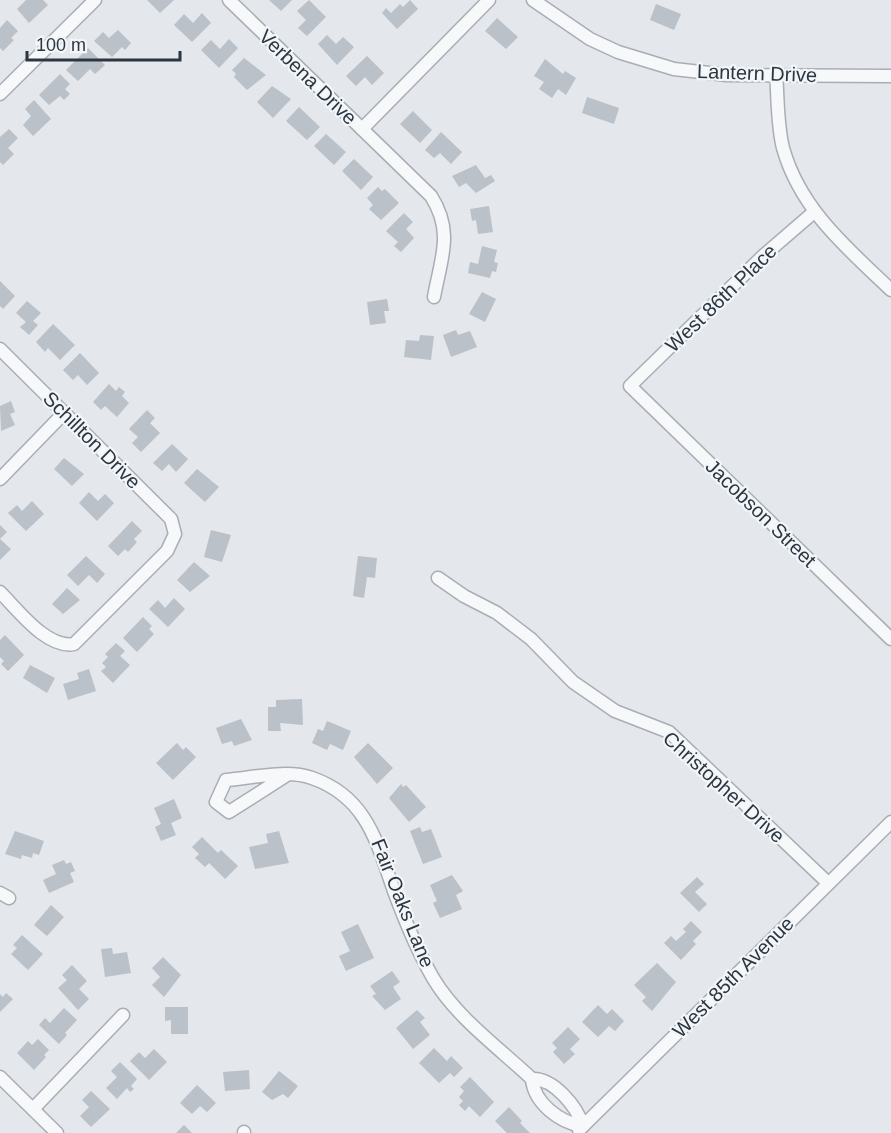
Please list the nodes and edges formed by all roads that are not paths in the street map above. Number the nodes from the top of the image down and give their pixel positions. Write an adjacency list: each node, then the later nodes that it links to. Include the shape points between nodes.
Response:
1 (95, 0): 7 (street)
2 (229, 0): 8 (street, Verbena Drive)
3 (489, 0): 8 (street)
4 (533, 0): 5 (street, Lantern Drive, via 590,39 655,64 719,75)
5 (776, 74): 6 (street, Lantern Drive); 9 (street, via 783,147 793,175)
6 (891, 76)
7 (0, 94)
8 (362, 129): 11 (street, Verbena Drive, via 425,189 440,213 445,247)
9 (814, 212): 10 (street); 13 (street, West 86th Place, via 763,256)
10 (891, 291)
11 (434, 297)
12 (0, 349): 14 (street, Schillton Drive)
13 (630, 386): 18 (street, Jacobson Street)
14 (64, 413): 15 (street); 17 (street, Schillton Drive, via 171,519 176,534 167,551 81,639 65,646 53,642)
15 (0, 479)
16 (438, 578): 21 (street, Christopher Drive, via 497,613 531,639 573,682 615,711 669,732)
17 (0, 592)
18 (891, 639)
19 (287, 775): 19 (street, Fair Oaks Lane, via 226,780 216,802 229,812); 24 (street, Fair Oaks Lane, via 312,777 340,793 361,812 375,834 410,933 434,980 461,1012)
20 (891, 822): 21 (street, West 85th Avenue)
21 (828, 884): 26 (street, West 85th Avenue)
22 (123, 1015): 25 (street)
23 (0, 1077): 25 (street)
24 (532, 1079): 26 (street, Fair Oaks Lane, via 533,1090 551,1110 565,1124); 26 (street, Fair Oaks Lane, via 540,1078 579,1111)
25 (33, 1109): 27 (street)
26 (583, 1131)
27 (57, 1133)

